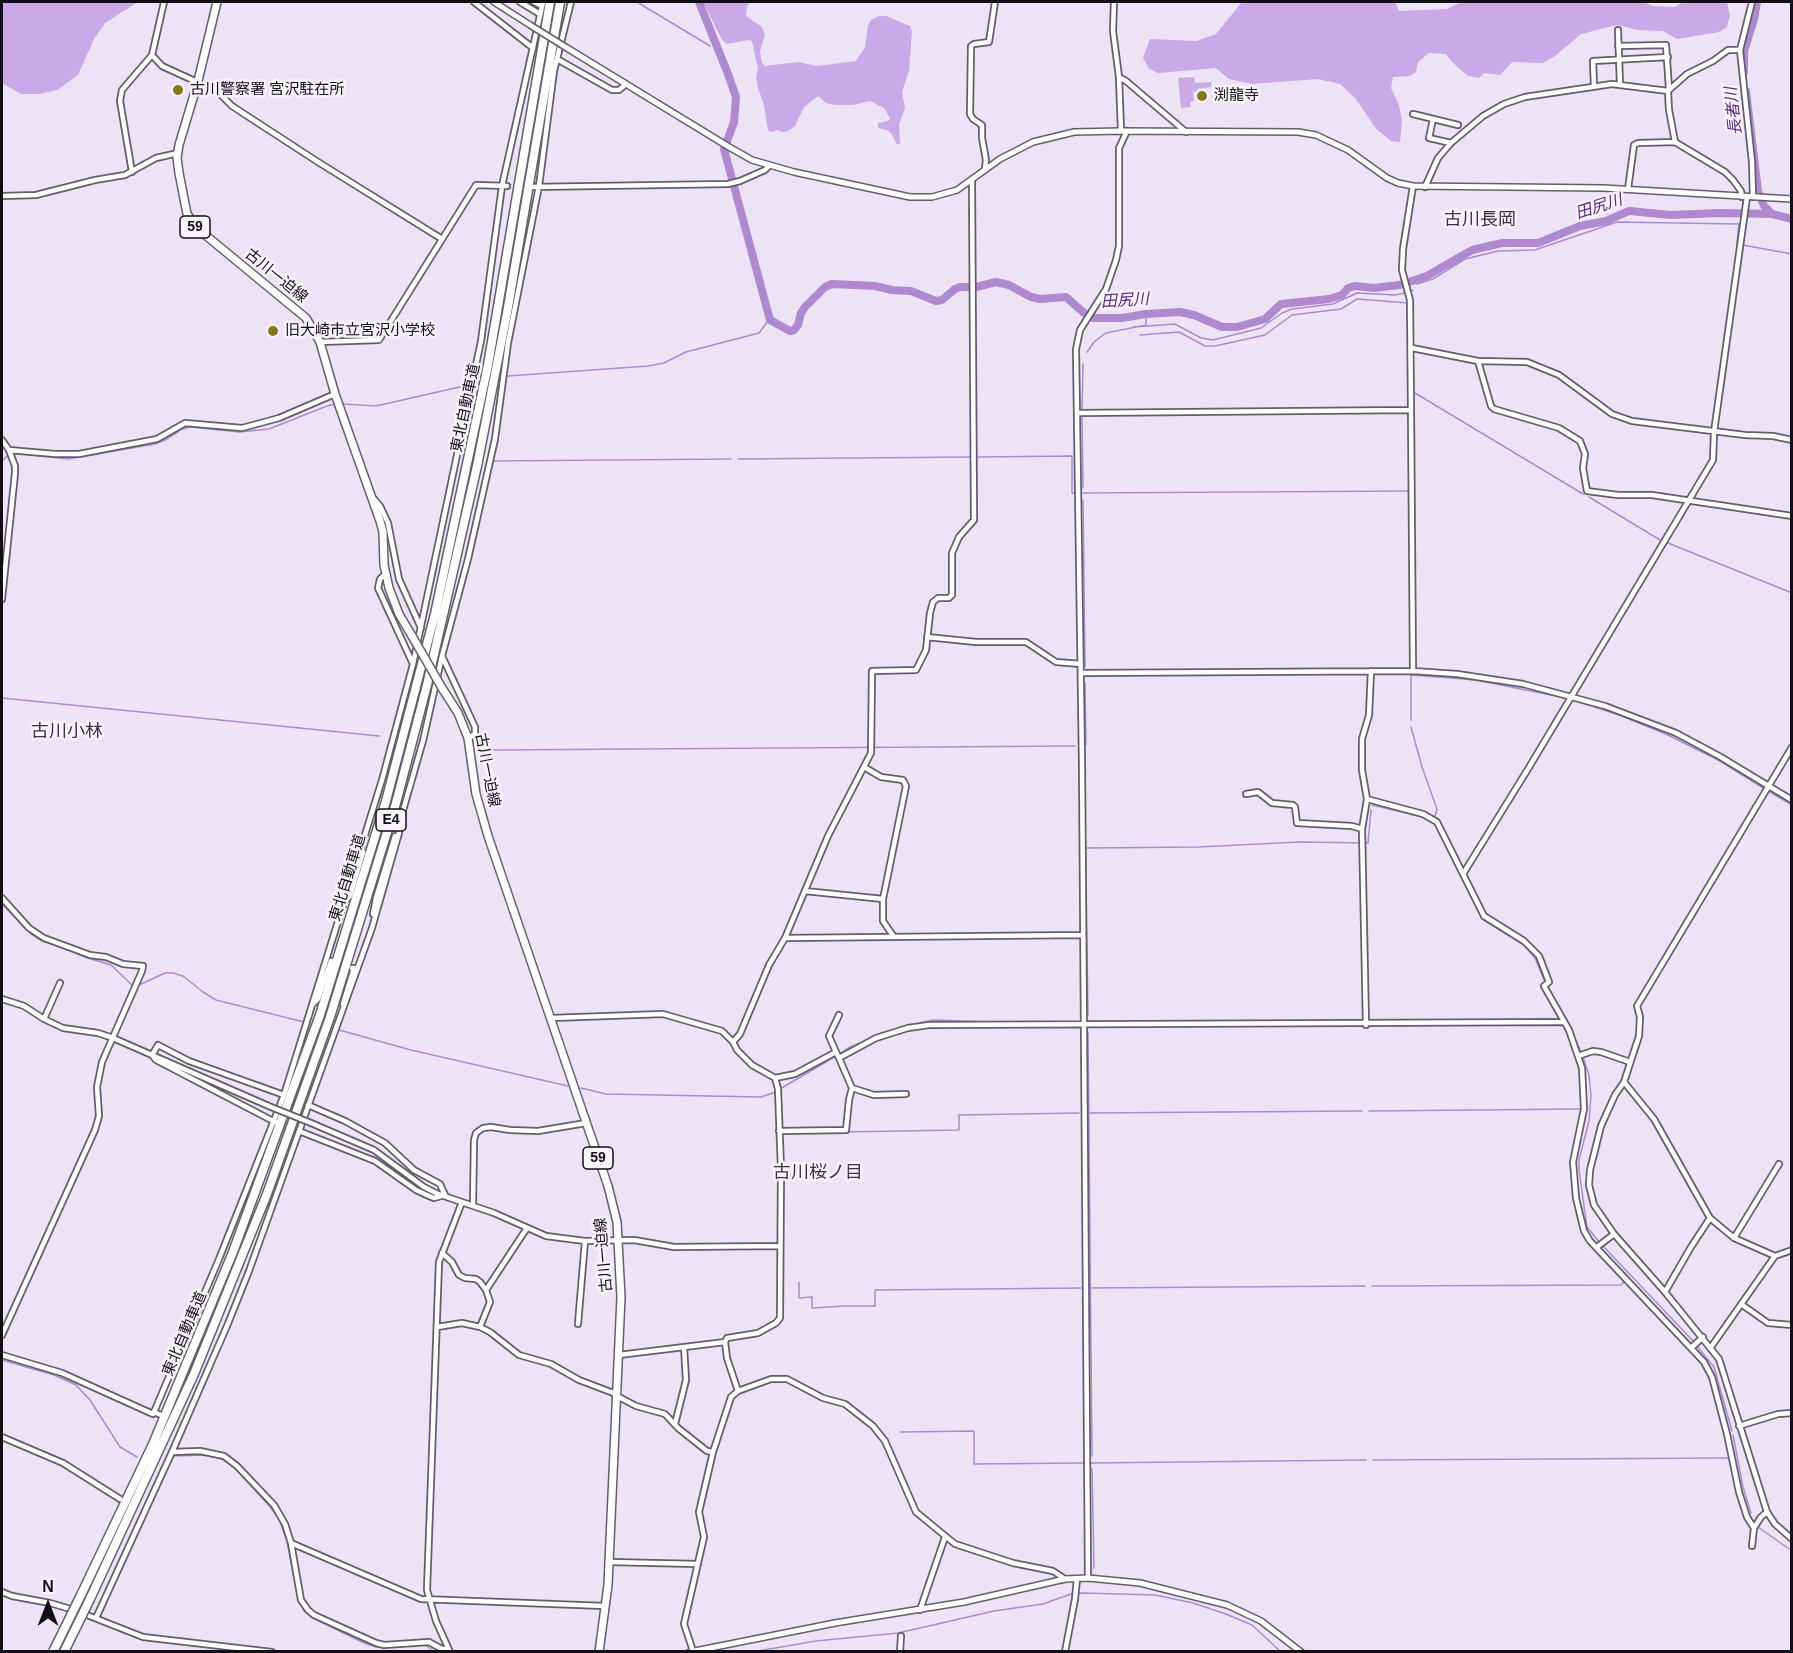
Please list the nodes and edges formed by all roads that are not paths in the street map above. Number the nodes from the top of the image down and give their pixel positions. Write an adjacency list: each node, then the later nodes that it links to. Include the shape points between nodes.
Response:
1 (164, 2): 18 (street)
2 (217, 2): 23 (main road, 古川一迫線 / 59)
3 (474, 2): 16 (street)
4 (494, 2): 24 (street, bridge)
5 (520, 2): 13 (street)
6 (534, 2): 12 (street)
7 (560, 2): 179 (highway, 東北自動車道 / E4, via 498,366 444,616 396,803 330,1017 267,1194 194,1374)
8 (571, 2): 20 (street)
9 (995, 2): 37 (street, via 989,42 971,46 970,114 982,124)
10 (1114, 2): 22 (street)
11 (1752, 2): 17 (street)
12 (545, 3): 13 (street); 179 (highway, 東北自動車道 / E4, via 489,365 435,614 386,801 320,1015 233,1252)
13 (540, 14): 16 (street)
14 (1618, 30): 15 (street)
15 (1618, 46): 19 (street, via 1664,44); 21 (street)
16 (533, 48): 40 (street)
17 (1740, 50): 27 (street, via 1728,50); 47 (street, via 1752,162)
18 (152, 55): 23 (street, via 162,66); 38 (street, via 122,90 120,100)
19 (1668, 57): 21 (street); 27 (street)
20 (556, 58): 24 (street, via 612,90); 41 (street)
21 (1619, 59): 25 (street); 26 (street, via 1593,61)
22 (1119, 77): 31 (street); 32 (street)
23 (197, 84): 35 (main road, 古川一迫線 / 59); 49 (street, via 219,93 232,106)
24 (626, 84): 36 (street, via 720,142)
25 (1620, 84): 26 (street); 27 (street)
26 (1594, 86): 34 (street, via 1525,96 1504,104)
27 (1668, 90): 33 (street)
28 (1413, 114): 29 (street)
29 (1433, 119): 30 (street); 34 (street, via 1429,138)
30 (1458, 125)
31 (1124, 131): 32 (street); 37 (street, via 1053,136 1033,142); 55 (street, via 1119,148 1119,246 1106,289 1077,339)
32 (1186, 132): 42 (street, via 1316,135 1348,150 1387,178)
33 (1675, 142): 45 (street, via 1634,145); 47 (street, via 1725,172)
34 (1451, 143): 44 (street, via 1438,158)
35 (178, 153): 38 (street); 50 (main road, 古川一迫線 / 59, via 185,205 192,222 306,318)
36 (769, 166): 39 (street, via 921,198 957,190); 41 (street, via 733,183)
37 (985, 168): 39 (street)
38 (132, 172): 46 (street, via 36,195)
39 (972, 181): 66 (street, via 975,515 952,553 952,595 933,602)
40 (505, 186): 49 (street, via 476,185); 65 (street, via 481,341)
41 (538, 186): 43 (street); 67 (street, via 508,343 495,439)
42 (1413, 186): 44 (street); 51 (street, via 1403,249)
43 (530, 187)
44 (1425, 187): 45 (street)
45 (1628, 189): 47 (street)
46 (2, 196)
47 (1749, 197): 48 (street); 56 (street)
48 (1791, 199)
49 (442, 239): 50 (street, via 379,340)
50 (320, 342): 53 (main road, 古川一迫線 / 59)
51 (1412, 348): 52 (street); 54 (street)
52 (1478, 361): 56 (street, via 1527,362 1559,375 1612,414 1632,422); 61 (street, via 1494,409 1559,428 1580,441 1585,454 1587,491)
53 (338, 401): 59 (street, via 242,428 185,423 157,439 79,454); 60 (main road, 古川一迫線 / 59)
54 (1411, 410): 55 (street); 71 (street)
55 (1078, 413): 69 (street)
56 (1714, 432): 58 (street); 61 (street, via 1713,460)
57 (2, 440): 59 (street)
58 (1791, 440)
59 (10, 453): 64 (street, via 15,472)
60 (372, 498): 63 (main road, 古川一迫線 / 59, via 383,532); 65 (street, via 388,522 399,579)
61 (1689, 500): 62 (street); 73 (street)
62 (1791, 516)
63 (386, 574): 68 (street, via 378,588); 74 (main road, 古川一迫線 / 59, bridge, via 393,600 458,712)
64 (2, 600)
65 (422, 628): 68 (street)
66 (927, 637): 69 (street, via 1026,642 1056,662); 76 (street, via 925,653 916,670 872,671 873,748)
67 (442, 656): 74 (street, via 475,727 475,734); 82 (street)
68 (413, 664): 81 (street)
69 (1081, 664): 72 (street)
70 (1371, 671): 71 (street); 72 (street); 79 (street, via 1369,715 1362,739)
71 (1413, 671): 73 (street, via 1492,679)
72 (1081, 673): 90 (street)
73 (1572, 696): 77 (street, via 1676,733); 84 (street)
74 (468, 738): 100 (main road, 古川一迫線 / 59, via 479,807)
75 (1791, 747): 77 (street)
76 (864, 767): 85 (street); 87 (street, via 881,777 903,780 906,786)
77 (1769, 785): 80 (street); 110 (street, via 1637,1006 1639,1036)
78 (1246, 794): 83 (street, via 1258,792 1272,803 1293,805 1297,823)
79 (1367, 799): 83 (street); 84 (street, via 1431,817 1440,826)
80 (1791, 800)
81 (369, 824): 88 (street); 88 (street, via 361,864 350,896)
82 (399, 826): 89 (street); 89 (street, via 383,869)
83 (1362, 829): 102 (street)
84 (1463, 874): 103 (street, via 1485,916 1524,941 1539,956 1549,982 1544,986)
85 (805, 891): 87 (street); 92 (street)
86 (2, 898): 105 (street, via 29,928 44,938 90,955 143,966)
87 (883, 899): 91 (street, via 883,921)
88 (344, 902): 97 (street)
89 (372, 928): 98 (street)
90 (1082, 935): 91 (street); 104 (street)
91 (894, 937): 92 (street)
92 (785, 938): 106 (street)
93 (333, 961): 97 (street)
94 (352, 968): 98 (street)
95 (60, 983): 101 (street)
96 (2, 999): 101 (street, via 24,1006)
97 (313, 1004): 115 (street)
98 (342, 1013): 116 (street)
99 (839, 1015): 108 (street, via 829,1036)
100 (551, 1018): 106 (street, via 663,1014 722,1031); 118 (main road, 古川一迫線 / 59)
101 (44, 1019): 105 (street, via 73,1031)
102 (1366, 1022): 103 (street); 104 (street)
103 (1563, 1022): 109 (street)
104 (1083, 1026): 108 (street, via 919,1026 876,1038); 175 (street)
105 (113, 1038): 107 (street); 143 (street, via 99,1072 99,1116 94,1130)
106 (734, 1042): 111 (street, via 752,1065)
107 (152, 1055): 115 (street, via 158,1045 189,1061); 117 (street, via 165,1066); 122 (street, bridge, via 374,1150 424,1187)
108 (837, 1055): 111 (street, via 795,1074); 113 (street)
109 (1578, 1056): 110 (street, via 1601,1052); 132 (street, via 1584,1109 1573,1172 1580,1221)
110 (1629, 1062): 112 (street)
111 (775, 1078): 120 (street)
112 (1624, 1082): 125 (street, via 1654,1119); 127 (street, via 1601,1126 1589,1185 1594,1205)
113 (852, 1088): 114 (street, via 874,1095); 120 (street, via 846,1130)
114 (906, 1094)
115 (284, 1095): 117 (street)
116 (308, 1105): 119 (street); 122 (street, via 385,1143 414,1170 440,1184)
117 (275, 1122): 153 (street, via 222,1260)
118 (586, 1123): 124 (street, via 538,1131 483,1128 474,1140); 129 (main road, 古川一迫線 / 59, via 608,1186)
119 (299, 1131): 122 (street, via 369,1158 429,1196); 160 (street, via 228,1326)
120 (779, 1131): 131 (street)
121 (1779, 1164): 128 (street)
122 (445, 1195): 123 (street)
123 (462, 1202): 124 (street); 134 (street)
124 (472, 1205): 126 (street)
125 (1710, 1218): 128 (street); 137 (street)
126 (527, 1228): 130 (street, via 546,1236); 136 (street)
127 (1614, 1234): 132 (street); 137 (street)
128 (1734, 1238): 135 (street)
129 (620, 1240): 130 (street); 131 (street, via 674,1247); 150 (main road, 古川一迫線 / 59)
130 (585, 1241): 139 (street)
131 (780, 1246): 145 (street, via 780,1318 758,1333 726,1338)
132 (1597, 1247): 148 (street)
133 (1791, 1250): 135 (street)
134 (442, 1253): 136 (street, via 459,1275 480,1281); 141 (street)
135 (1775, 1256): 138 (street)
136 (486, 1290): 142 (street, via 490,1302)
137 (1665, 1292): 144 (street)
138 (1741, 1304): 140 (street, via 1768,1323); 147 (street)
139 (578, 1324)
140 (1791, 1325)
141 (437, 1327): 142 (street, via 462,1323); 180 (street, via 427,1590)
142 (480, 1327): 152 (street, via 519,1355 551,1364)
143 (2, 1335)
144 (1703, 1338): 147 (street); 148 (street)
145 (725, 1342): 146 (street); 151 (street)
146 (684, 1347): 150 (street); 156 (street, via 687,1380)
147 (1711, 1347): 157 (street, via 1724,1369)
148 (1690, 1348): 158 (street, via 1712,1377)
149 (2, 1355): 153 (street, via 62,1373)
150 (619, 1355): 152 (main road, 古川一迫線 / 59)
151 (738, 1391): 161 (street, via 730,1398); 169 (street, via 771,1379 787,1379 850,1407 885,1441 916,1512)
152 (617, 1395): 156 (street, via 636,1406 665,1414); 173 (main road, 古川一迫線 / 59)
153 (154, 1412): 155 (street)
154 (1791, 1413): 157 (street)
155 (160, 1415)
156 (675, 1424): 161 (street)
157 (1740, 1428): 158 (street); 165 (street)
158 (1727, 1434): 167 (street, via 1739,1492)
159 (2, 1437): 162 (street, via 63,1463)
160 (172, 1452): 164 (street); 171 (street, via 208,1452 230,1460 274,1506)
161 (712, 1452): 174 (street, via 700,1506 704,1533)
162 (120, 1499)
163 (141, 1507): 164 (street)
164 (146, 1510): 183 (street)
165 (1767, 1512): 167 (street); 168 (street)
166 (1791, 1527): 168 (street)
167 (1754, 1528): 172 (street)
168 (1786, 1533): 170 (street)
169 (945, 1537): 176 (street, via 972,1551 1053,1571); 182 (street)
170 (1791, 1539)
171 (291, 1543): 180 (street, via 416,1598); 185 (street, via 301,1600 314,1615 376,1643 429,1642)
172 (1752, 1546)
173 (610, 1562): 174 (street); 181 (main road, 古川一迫線 / 59)
174 (698, 1564): 186 (street, via 684,1624)
175 (1088, 1578): 177 (street); 193 (street, via 1140,1583 1227,1605 1261,1621)
176 (1065, 1579): 177 (street); 182 (street)
177 (1077, 1579): 192 (street)
178 (2, 1592): 183 (street, via 65,1606)
179 (86, 1597): 187 (highway, 東北自動車道 / E4, bridge); 188 (highway, 東北自動車道 / E4, bridge)
180 (430, 1600): 181 (street); 185 (street)
181 (606, 1606): 190 (main road, 古川一迫線 / 59)
182 (920, 1610): 186 (street)
183 (96, 1618): 189 (street, via 144,1637)
184 (901, 1636): 191 (street)
185 (449, 1650)
186 (692, 1651)
187 (53, 1652)
188 (64, 1652)
189 (272, 1652)
190 (599, 1652)
191 (900, 1652)
192 (1065, 1652)
193 (1301, 1652)

